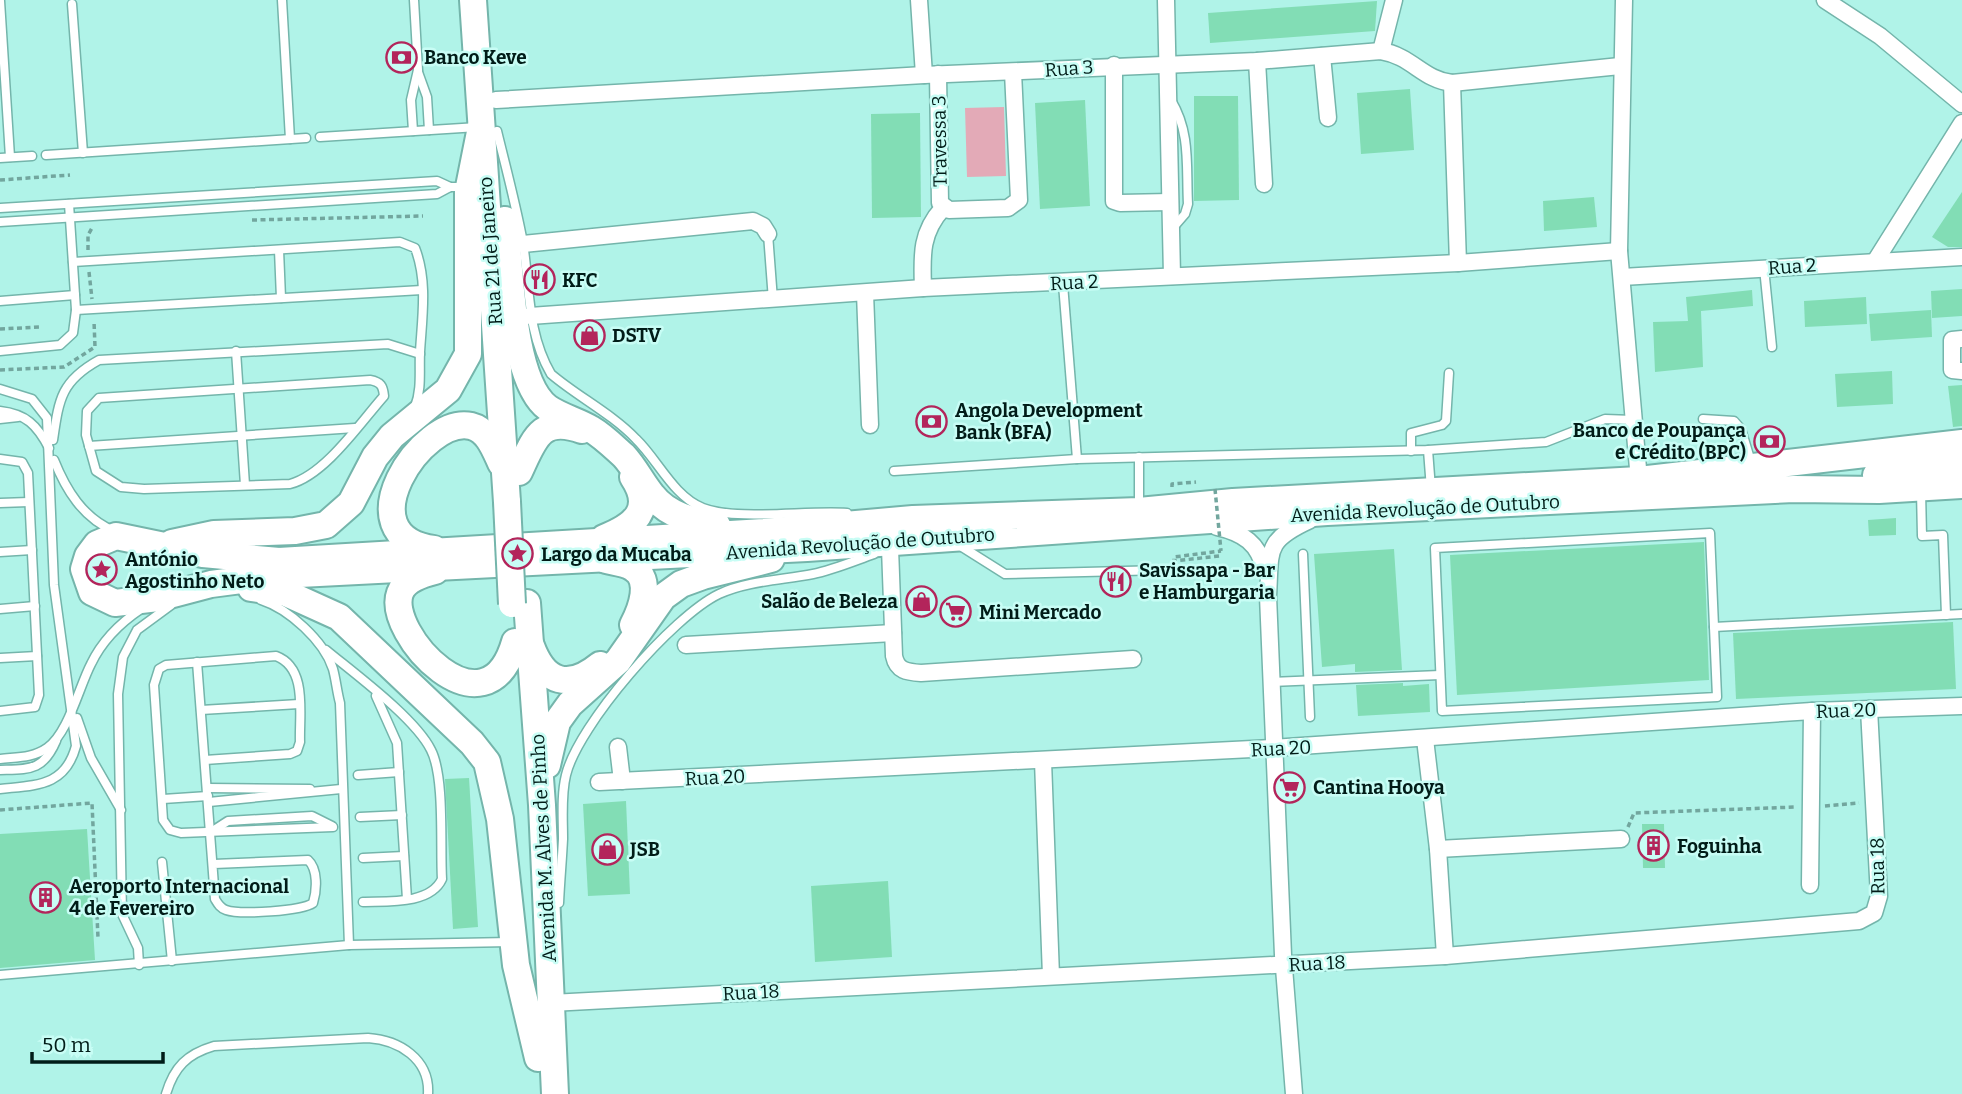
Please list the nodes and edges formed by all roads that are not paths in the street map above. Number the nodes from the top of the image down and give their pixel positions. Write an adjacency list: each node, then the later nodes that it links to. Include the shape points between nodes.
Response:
1 (282, 0): 33 (lane)
2 (414, 0): 18 (lane)
3 (473, 0): 28 (main road, Rua 21 de Janeiro)
4 (489, 0): 23 (main road, Rua 21 de Janeiro)
5 (919, 0): 20 (street, Travessa 3)
6 (1166, 0): 15 (street)
7 (1394, 0): 12 (street)
8 (1624, 0): 17 (street)
9 (1825, 0): 24 (street, via 1880,36)
10 (0, 1): 25 (lane)
11 (72, 4): 34 (lane)
12 (1381, 51): 13 (street, Rua 3); 21 (street, Rua 3, via 1399,54 1433,80)
13 (1322, 56): 14 (street, Rua 3); 26 (street)
14 (1257, 61): 15 (street, Rua 3); 40 (street)
15 (1167, 63): 16 (street, Rua 3); 22 (street)
16 (1114, 65): 19 (street, Rua 3); 42 (street, via 1114,201)
17 (1620, 66): 21 (street); 52 (street)
18 (418, 70): 29 (lane, via 427,97); 30 (lane, via 411,100)
19 (1013, 72): 20 (street, Rua 3); 45 (street, Travessa 3, via 1019,200 1009,208)
20 (931, 74): 23 (street, Rua 3); 45 (street, Travessa 3)
21 (1452, 83): 56 (street)
22 (1168, 94): 42 (street); 48 (lane, via 1184,127 1188,204)
23 (496, 100): 28 (main road, Rua 21 de Janeiro)
24 (1962, 104)
25 (3, 118): 37 (lane)
26 (1328, 118)
27 (1962, 123): 54 (street)
28 (489, 129): 29 (lane); 39 (main road, Rua 21 de Janeiro); 41 (main road); 50 (lane); 97 (main road, Rua 21 de Janeiro)
29 (429, 130): 30 (lane)
30 (412, 131): 31 (lane)
31 (320, 137)
32 (306, 138): 33 (lane)
33 (290, 139): 34 (lane)
34 (83, 153): 35 (lane)
35 (46, 155)
36 (32, 156): 37 (lane)
37 (10, 157): 38 (lane)
38 (0, 158)
39 (501, 175): 97 (main road, Rua 21 de Janeiro); 110 (main road, via 519,345 535,394 548,408 606,440 625,457 653,497 675,515)
40 (1264, 184)
41 (460, 187): 43 (lane, via 437,181); 46 (lane, via 438,194); 81 (main road, via 468,354 448,390)
42 (1170, 202): 48 (street)
43 (69, 204): 44 (lane); 46 (lane)
44 (0, 208)
45 (943, 208): 61 (street, via 924,236)
46 (70, 217): 47 (lane); 55 (lane)
47 (0, 222)
48 (1171, 230): 58 (street)
49 (768, 234): 50 (street, via 753,221); 66 (lane)
50 (523, 244): 69 (lane)
51 (279, 250): 55 (lane); 62 (lane, via 400,242 415,248); 65 (lane)
52 (1619, 251): 56 (street, Rua 2); 59 (street)
53 (1962, 257): 54 (street, Rua 2)
54 (1876, 260): 57 (street, Rua 2)
55 (73, 262): 64 (lane)
56 (1458, 263): 58 (street, Rua 2)
57 (1764, 268): 59 (street, Rua 2); 71 (lane)
58 (1172, 276): 60 (street, Rua 2)
59 (1622, 277): 84 (street)
60 (1063, 284): 61 (street, Rua 2); 94 (lane)
61 (923, 288): 63 (street, Rua 2)
62 (422, 290): 65 (lane); 74 (lane)
63 (865, 293): 66 (street, Rua 2); 85 (street)
64 (75, 295): 67 (lane); 68 (lane)
65 (281, 298): 68 (lane)
66 (773, 300): 69 (street, Rua 2)
67 (0, 301)
68 (76, 310): 72 (lane, via 76,326 68,341)
69 (530, 316): 109 (lane, via 551,374 637,439 687,498 703,508 727,513 844,512)
70 (1962, 339): 75 (street, via 1952,340 1950,345 1952,369)
71 (1772, 347)
72 (0, 351)
73 (236, 351): 74 (lane, via 388,344); 78 (lane); 91 (lane, via 99,360 76,372 65,387)
74 (420, 355): 81 (lane, via 420,385)
75 (1962, 371)
76 (1449, 373): 90 (lane, via 1446,421 1411,433)
77 (0, 389): 91 (lane, via 32,399 47,418)
78 (239, 389): 86 (lane, via 378,381 384,396); 87 (lane); 88 (lane, via 99,398 91,404 85,421)
79 (0, 411): 80 (lane)
80 (24, 417): 82 (lane); 91 (lane, via 38,427)
81 (411, 418): 113 (main road, via 375,457 351,503 326,525 214,534)
82 (0, 419)
83 (1703, 419): 96 (lane, via 1734,421)
84 (1633, 420): 89 (lane, via 1605,419 1546,442); 100 (street)
85 (870, 425)
86 (355, 428): 87 (lane); 101 (lane, via 304,480)
87 (242, 436): 88 (lane); 101 (lane)
88 (89, 446): 101 (lane, via 96,471 121,487)
89 (1428, 450): 90 (lane); 103 (lane)
90 (1410, 451): 92 (lane)
91 (51, 453): 111 (lane, via 81,508); 145 (lane, via 54,584)
92 (1139, 457): 94 (lane); 106 (lane)
93 (0, 459): 104 (lane, via 22,462 28,473)
94 (1077, 459): 98 (lane)
95 (1961, 463): 99 (main road, Avenida Revolução de Outubro); 102 (main road, Avenida Revolução de Outubro)
96 (1753, 468): 99 (main road, Avenida Revolução de Outubro); 100 (main road, Avenida Revolução de Outubro)
97 (512, 471): 117 (main road, via 533,440 551,426 573,427 605,444 640,486 643,501 638,518); 120 (main road, via 491,442 472,426 446,429 410,465 391,499 395,530); 127 (main road, Rua 21 de Janeiro, bridge)
98 (894, 471)
99 (1793, 477): 102 (main road, Avenida Revolução de Outubro); 107 (main road, Avenida Revolução de Outubro)
100 (1639, 480): 103 (main road, Avenida Revolução de Outubro)
101 (246, 485)
102 (1921, 488): 131 (lane, via 1922,536 1943,535)
103 (1431, 491): 106 (main road, Avenida Revolução de Outubro)
104 (30, 502): 105 (lane); 116 (lane)
105 (0, 503)
106 (1139, 511): 109 (main road, Avenida Revolução de Outubro)
107 (1327, 512): 108 (main road, Avenida Revolução de Outubro); 124 (street, via 1279,536 1270,558)
108 (1197, 522): 112 (main road, Avenida Revolução de Outubro); 124 (street, via 1236,531 1249,540 1262,558)
109 (914, 529): 110 (main road, Avenida Revolução de Outubro); 112 (main road, Avenida Revolução de Outubro); 114 (main road, Avenida Revolução de Outubro); 115 (lane)
110 (764, 532): 117 (main road, Avenida Revolução de Outubro)
111 (130, 537): 113 (main road, Avenida Revolução de Outubro); 126 (main road, Avenida Revolução de Outubro, via 109,537 97,544 85,562 86,582 108,602)
112 (948, 537): 121 (lane, via 1005,574)
113 (163, 545): 120 (main road, Avenida Revolução de Outubro, via 279,561)
114 (807, 548): 117 (main road, Avenida Revolução de Outubro); 170 (main road, via 703,576 663,597 618,661 557,722)
115 (890, 548): 133 (street); 193 (lane, via 817,574 753,584 701,605 667,635 590,723 566,775)
116 (32, 550): 118 (lane); 128 (lane)
117 (594, 550): 120 (main road, Avenida Revolução de Outubro); 134 (main road, via 632,567 644,586 637,618 615,649 589,674 560,680 539,665)
118 (0, 552)
119 (1303, 554): 142 (lane)
120 (450, 559): 122 (main road, Avenida Revolução de Outubro, via 280,575); 134 (main road, via 400,591 399,617 418,645 447,673 478,684 491,682 501,673)
121 (1163, 570)
122 (213, 589): 125 (lane); 126 (main road, Avenida Revolução de Outubro); 185 (main road, via 286,593 339,617 472,743 487,762 500,819)
123 (243, 594): 135 (lane, via 270,603)
124 (1268, 596): 143 (street)
125 (187, 597): 126 (lane); 171 (lane, via 137,631 123,657 118,694)
126 (158, 598): 145 (lane, via 113,631)
127 (520, 603): 134 (main road, Avenida M. Alves de Pinho)
128 (35, 606): 129 (lane); 137 (lane)
129 (0, 608)
130 (1962, 614): 131 (lane)
131 (1946, 615): 132 (lane)
132 (1714, 627): 141 (lane, via 1717,697 1442,711); 141 (lane, via 1710,533 1435,548)
133 (893, 633): 136 (street); 139 (street, via 895,664 910,672)
134 (522, 642): 170 (main road, Avenida M. Alves de Pinho); 194 (main road, Avenida M. Alves de Pinho)
135 (318, 643): 144 (lane); 166 (lane, via 333,667 340,703)
136 (686, 645)
137 (37, 656): 138 (lane); 150 (lane, via 39,695 35,706)
138 (0, 658)
139 (1133, 659)
140 (197, 662): 146 (lane, via 276,656 286,660 297,677); 149 (lane); 169 (lane, via 166,665 154,676)
141 (1440, 675): 142 (lane)
142 (1309, 681): 143 (lane); 152 (lane)
143 (1271, 682): 156 (street)
144 (374, 691): 161 (lane, via 397,743); 183 (lane, via 418,732 437,771 442,879 432,891)
145 (72, 705): 154 (lane); 165 (lane, via 76,747 62,774 48,783); 171 (lane, via 91,758)
146 (299, 705): 149 (lane); 158 (lane, via 297,751)
147 (1962, 706): 148 (street, Rua 20)
148 (1869, 709): 151 (street, Rua 20); 187 (street, Rua 18, via 1879,896 1874,913 1859,922)
149 (201, 710): 158 (lane)
150 (0, 711)
151 (1812, 711): 153 (street, Rua 20); 182 (street)
152 (1310, 718)
153 (1425, 739): 156 (street, Rua 20); 177 (street)
154 (57, 740): 157 (lane, via 28,756); 160 (lane, via 49,758 31,769)
155 (618, 747): 163 (street)
156 (1272, 748): 159 (street, Rua 20); 190 (street)
157 (0, 759)
158 (205, 760): 168 (lane)
159 (1043, 761): 163 (street, Rua 20); 192 (street)
160 (0, 770)
161 (399, 772): 162 (lane); 172 (lane)
162 (358, 775)
163 (622, 781): 164 (street, Rua 20)
164 (599, 782)
165 (0, 789)
166 (341, 789): 167 (lane); 174 (lane)
167 (316, 790): 168 (lane); 168 (lane)
168 (208, 796): 169 (lane); 175 (lane)
169 (163, 799): 175 (lane, via 163,820 170,830)
170 (542, 805): 193 (main road, Avenida M. Alves de Pinho)
171 (121, 810): 189 (lane, via 121,914 138,948)
172 (402, 815): 173 (lane); 178 (lane)
173 (360, 817)
174 (338, 827): 175 (lane, via 312,816 228,821); 186 (lane)
175 (211, 832): 181 (lane)
176 (1621, 839): 177 (street)
177 (1438, 849): 187 (street)
178 (404, 856): 179 (lane); 183 (lane)
179 (363, 858)
180 (162, 862): 188 (lane)
181 (214, 864): 181 (lane, via 215,899 224,909 300,909 313,903 314,870 308,860)
182 (1810, 885)
183 (407, 900): 184 (lane)
184 (363, 902)
185 (513, 942): 186 (lane); 194 (main road)
186 (349, 945): 188 (lane)
187 (1445, 956): 190 (street, Rua 18)
188 (172, 961): 189 (lane)
189 (139, 965): 191 (lane)
190 (1283, 965): 192 (street, Rua 18); 199 (street)
191 (0, 975)
192 (1051, 976): 193 (street, Rua 18)
193 (551, 1003): 198 (main road, Avenida M. Alves de Pinho)
194 (538, 1058): 197 (main road, Avenida M. Alves de Pinho)
195 (166, 1094): 196 (lane, via 182,1062 214,1046 368,1038 401,1046 415,1057 424,1072)
196 (428, 1094)
197 (540, 1094)
198 (555, 1094)
199 (1294, 1094)

